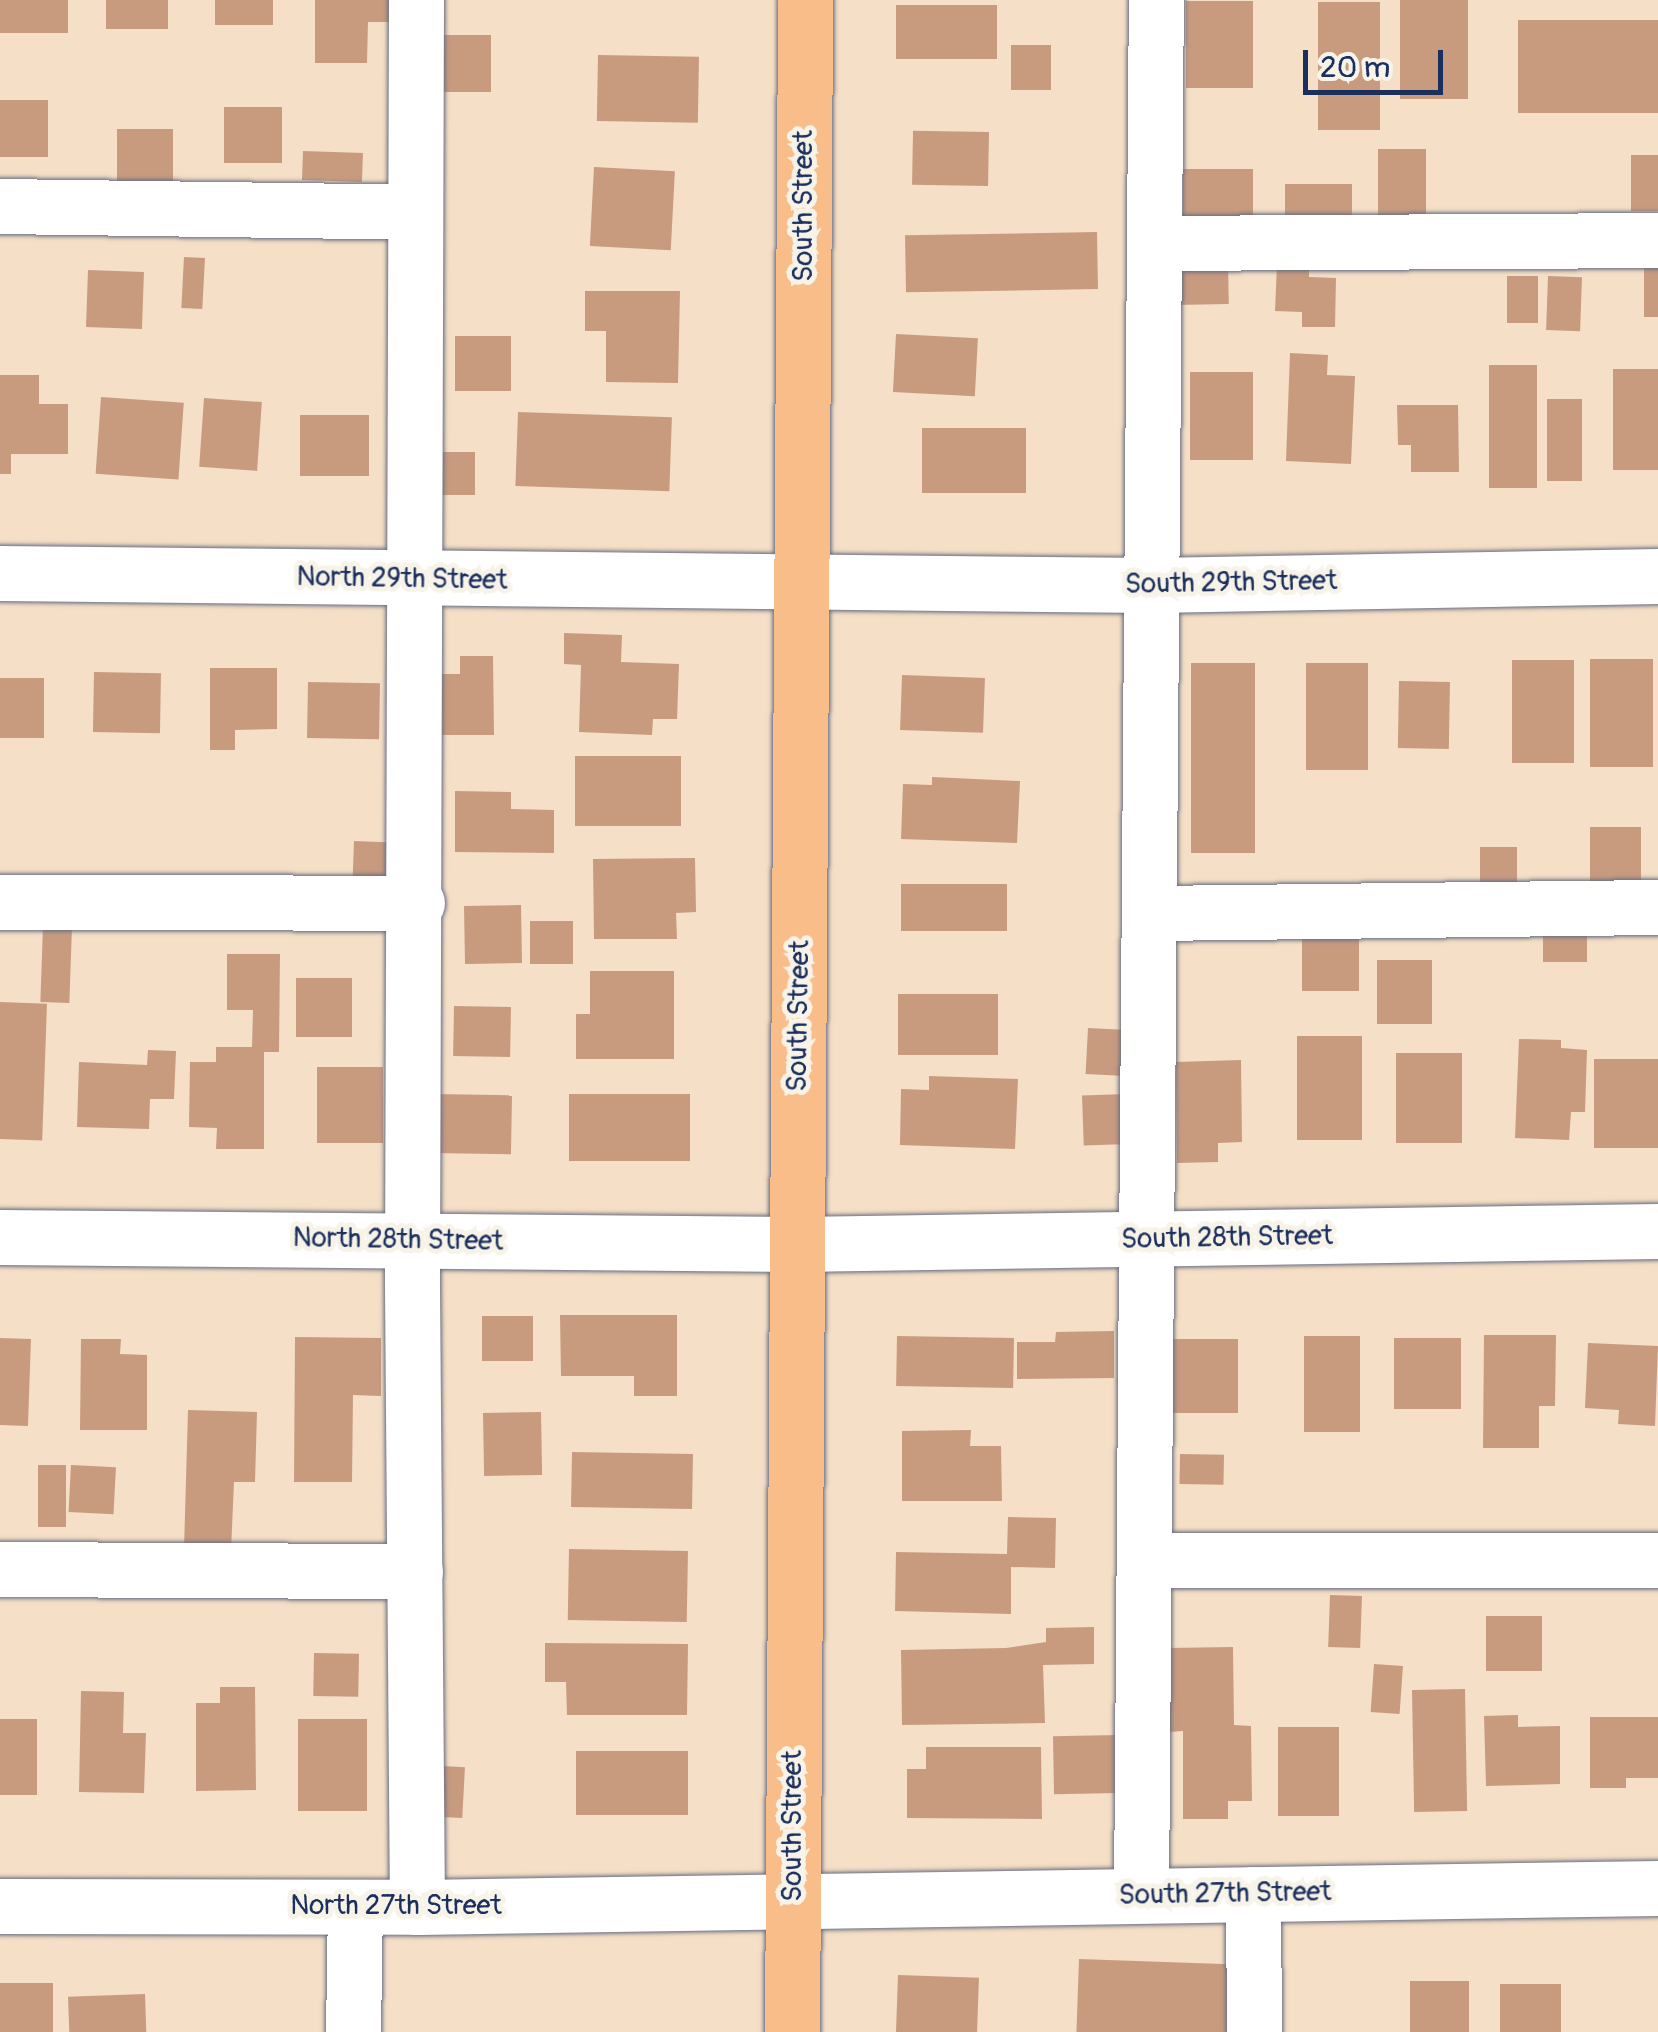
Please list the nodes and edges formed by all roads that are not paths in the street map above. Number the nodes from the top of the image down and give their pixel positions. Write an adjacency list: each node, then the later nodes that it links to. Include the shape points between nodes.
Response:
1 (416, 0): 5 (street)
2 (805, 0): 11 (main road, South Street)
3 (1156, 0): 7 (street)
4 (0, 206): 5 (street)
5 (414, 212): 10 (street)
6 (1658, 240): 7 (street)
7 (1157, 243): 12 (street)
8 (0, 573): 10 (street, North 29th Street)
9 (1658, 576): 12 (street, South 29th Street)
10 (413, 580): 11 (street, North 29th Street); 14 (street)
11 (804, 583): 12 (street, South 29th Street); 21 (main road, South Street)
12 (1152, 585): 16 (street)
13 (0, 902): 14 (street)
14 (417, 903): 19 (street)
15 (1658, 908): 16 (street)
16 (1151, 913): 20 (street)
17 (1658, 1231): 20 (street, South 28th Street)
18 (0, 1237): 19 (street, North 28th Street)
19 (412, 1240): 21 (street, North 28th Street); 25 (street)
20 (1149, 1240): 21 (street, South 28th Street); 22 (street)
21 (797, 1244): 29 (main road, South Street)
22 (1146, 1560): 23 (street); 28 (street)
23 (1658, 1560)
24 (0, 1569): 25 (street)
25 (414, 1571): 32 (street)
26 (1658, 1888): 27 (street, South 27th Street)
27 (1253, 1894): 28 (street, South 27th Street); 35 (street)
28 (1141, 1895): 29 (street, South 27th Street)
29 (792, 1900): 32 (street, North 27th Street); 34 (main road, South Street)
30 (0, 1906): 31 (street, North 27th Street)
31 (355, 1907): 32 (street, North 27th Street); 33 (street)
32 (417, 1907)
33 (353, 2032)
34 (792, 2032)
35 (1254, 2032)

